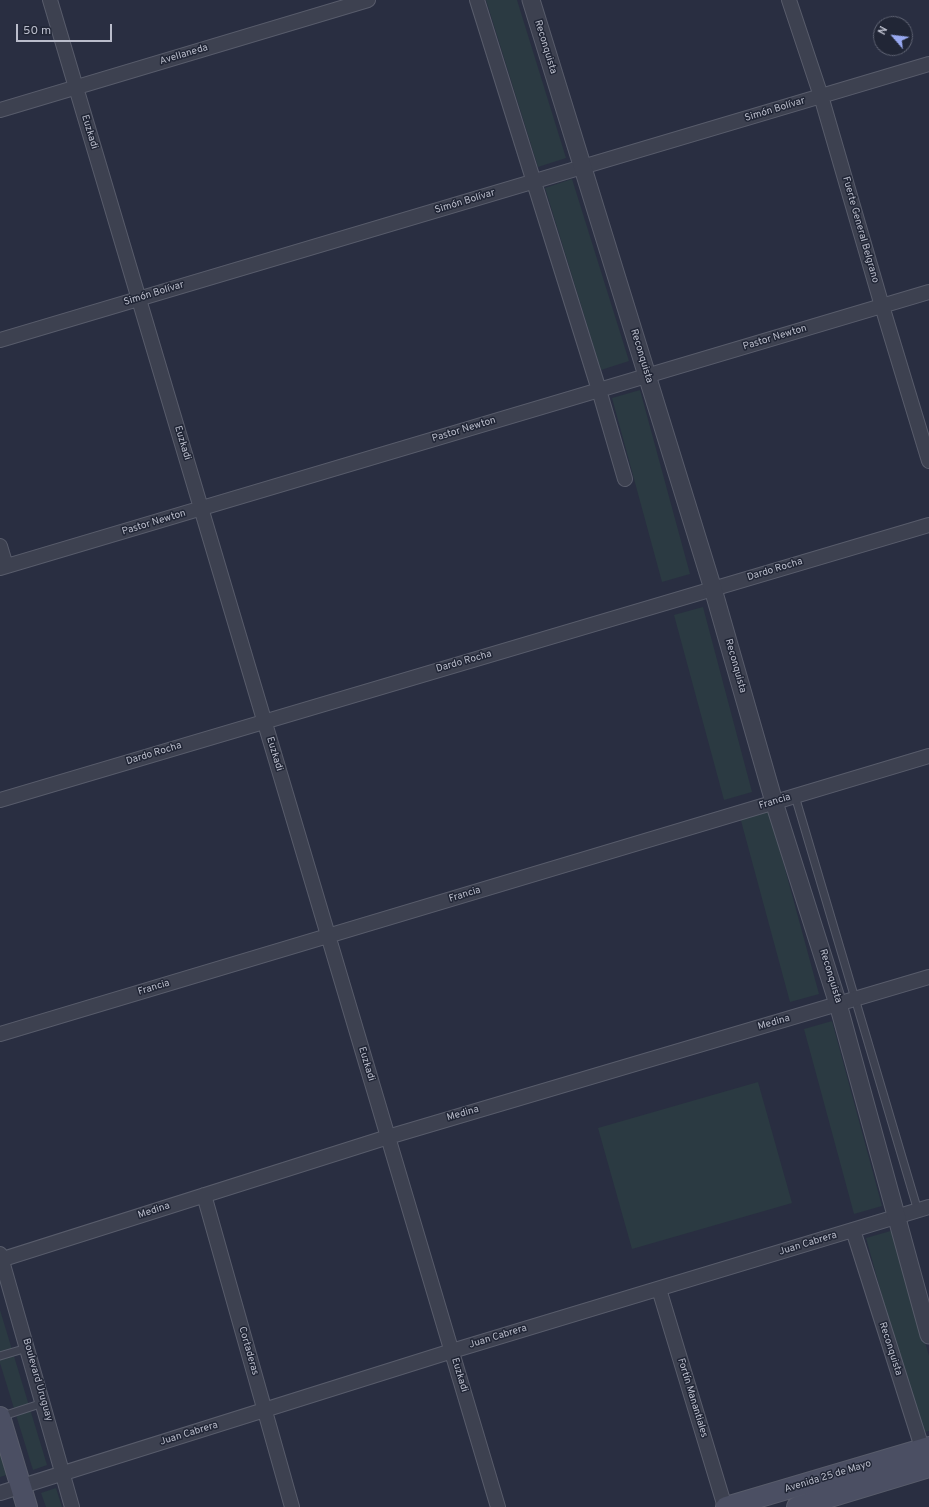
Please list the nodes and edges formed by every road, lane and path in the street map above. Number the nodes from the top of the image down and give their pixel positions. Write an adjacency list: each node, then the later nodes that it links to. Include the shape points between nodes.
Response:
1 (50, 0): 7 (street, Euzkadi)
2 (368, 0): 7 (street, Avellaneda)
3 (477, 0): 11 (street)
4 (531, 0): 10 (street, Reconquista)
5 (790, 0): 8 (street, Fuerte General Belgrano)
6 (929, 64): 8 (street, Simón Bolívar)
7 (76, 87): 9 (street, Avellaneda); 13 (street, Euzkadi)
8 (821, 96): 10 (street, Simón Bolívar); 14 (street, Fuerte General Belgrano)
9 (0, 110)
10 (582, 167): 11 (street, Simón Bolívar); 16 (street, Reconquista)
11 (534, 182): 13 (street, Simón Bolívar); 17 (street)
12 (929, 292): 14 (street, Pastor Newton)
13 (139, 299): 15 (street, Simón Bolívar); 20 (street, Euzkadi)
14 (882, 306): 16 (street, Pastor Newton); 18 (street, Fuerte General Belgrano)
15 (0, 340)
16 (648, 376): 17 (street, Pastor Newton); 24 (street, Reconquista)
17 (599, 390): 19 (street); 20 (street, Pastor Newton)
18 (929, 461)
19 (625, 479)
20 (201, 508): 23 (street, Pastor Newton); 25 (street, Euzkadi)
21 (929, 525): 24 (street, Dardo Rocha)
22 (0, 546): 23 (street)
23 (3, 567)
24 (713, 589): 25 (street, Dardo Rocha); 29 (street, Reconquista)
25 (264, 722): 28 (street, Dardo Rocha); 30 (street, Euzkadi)
26 (929, 756): 27 (street, Francia)
27 (795, 796): 29 (street, Francia); 32 (lane)
28 (0, 800)
29 (774, 802): 30 (street, Francia); 33 (street, Reconquista)
30 (328, 936): 34 (street, Francia); 35 (street, Euzkadi)
31 (929, 977): 32 (street, Medina)
32 (855, 999): 33 (street, Medina); 37 (lane)
33 (838, 1004): 35 (street, Medina); 38 (street, Reconquista)
34 (0, 1034)
35 (388, 1137): 36 (street, Medina); 44 (street, Euzkadi)
36 (204, 1195): 40 (street, Medina); 47 (street, Cortaderas)
37 (924, 1209): 38 (street, Juan Cabrera)
38 (897, 1217): 39 (street, Juan Cabrera); 42 (street, Reconquista)
39 (852, 1230): 41 (street, Juan Cabrera); 49 (street, Reconquista)
40 (1, 1258): 43 (street, Boulevard Uruguay)
41 (659, 1289): 44 (street, Juan Cabrera); 58 (street, Fortín Manantiales)
42 (929, 1335)
43 (27, 1348): 45 (lane); 46 (street, Boulevard Uruguay)
44 (452, 1351): 47 (street, Juan Cabrera); 57 (street, Euzkadi)
45 (0, 1356)
46 (43, 1403): 48 (lane); 51 (street, Boulevard Uruguay)
47 (265, 1410): 51 (street, Juan Cabrera); 56 (street, Cortaderas)
48 (0, 1417): 52 (main road)
49 (925, 1448): 50 (street, Reconquista); 58 (main road, Avenida 25 de Mayo)
50 (929, 1467): 59 (main road, Avenida 25 de Mayo)
51 (64, 1473): 52 (street, Juan Cabrera); 55 (street, Boulevard Uruguay)
52 (21, 1487): 53 (street, Juan Cabrera); 54 (main road)
53 (0, 1493)
54 (27, 1507)
55 (72, 1507)
56 (292, 1507)
57 (498, 1507)
58 (725, 1507)
59 (797, 1507)

